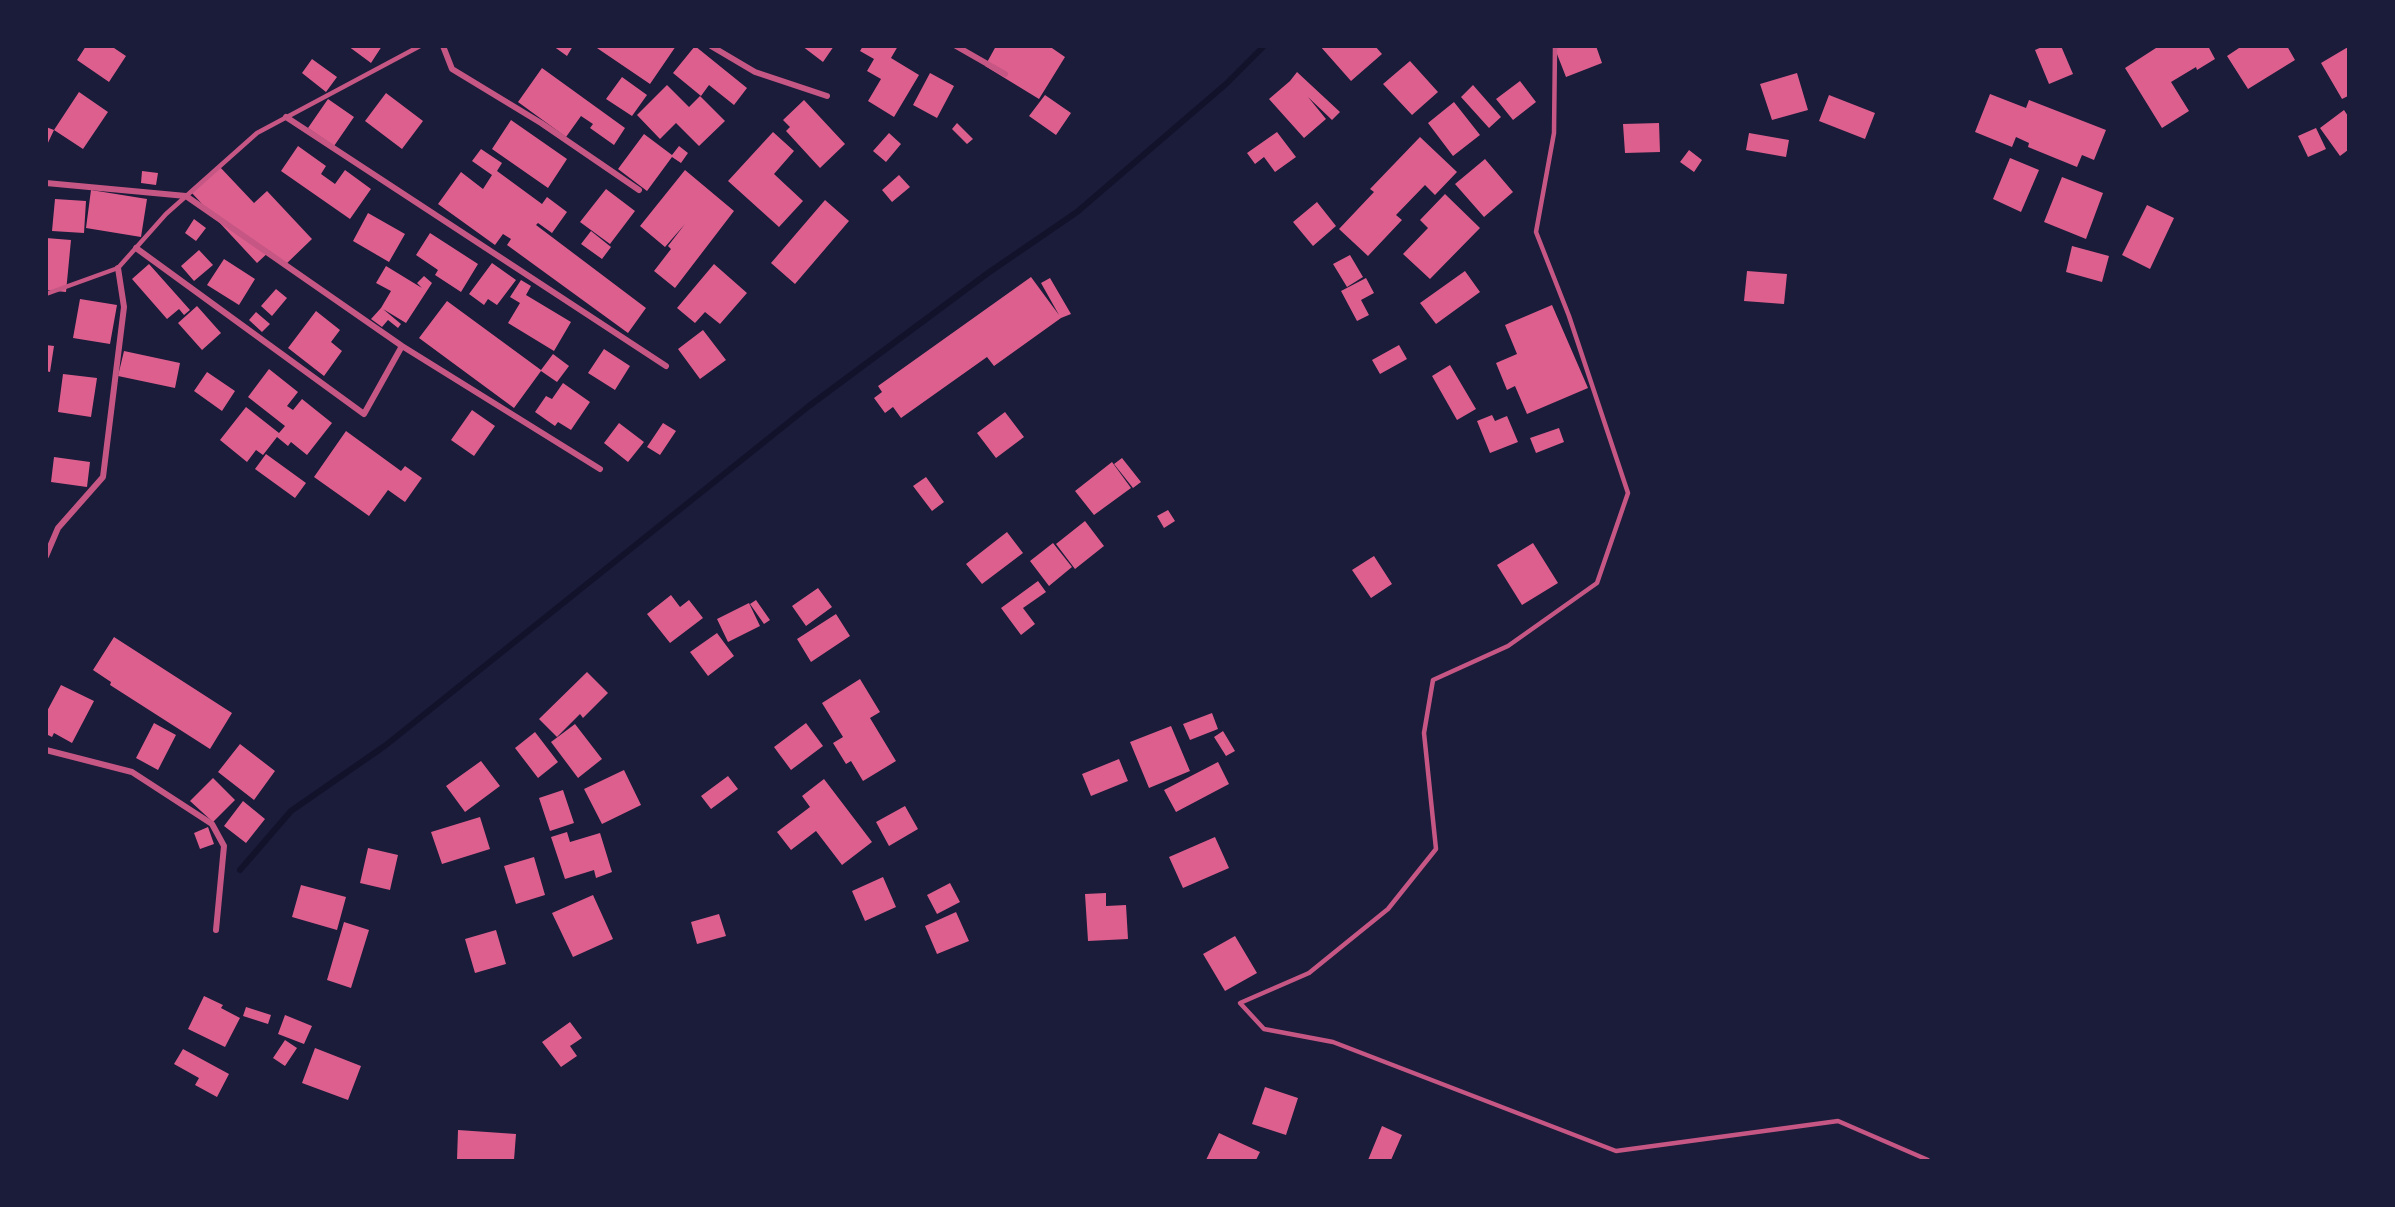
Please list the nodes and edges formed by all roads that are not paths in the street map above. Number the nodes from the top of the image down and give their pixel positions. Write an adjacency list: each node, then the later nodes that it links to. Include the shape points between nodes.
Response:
1 (420, 46): 8 (lane)
2 (443, 46): 10 (street, via 452,69 541,123)
3 (711, 46): 7 (street, via 755,72)
4 (956, 46): 6 (street)
5 (1555, 46): 21 (lane, via 1554,134 1536,232 1569,316 1628,493 1597,583 1508,646 1433,681 1424,734 1436,849 1388,909 1309,973 1240,1003 1264,1029 1333,1042 1616,1151 1838,1121)
6 (1005, 74)
7 (827, 96)
8 (286, 117): 11 (lane, via 257,133); 16 (street)
9 (46, 183): 11 (street)
10 (639, 190)
11 (186, 196): 12 (lane); 15 (street)
12 (136, 248): 13 (lane); 15 (street, via 364,414)
13 (118, 268): 14 (lane); 18 (street, via 124,307 103,477 58,528)
14 (46, 294)
15 (402, 346): 17 (street)
16 (666, 366)
17 (600, 469)
18 (46, 556)
19 (46, 750): 20 (street, via 132,772 212,824 224,846)
20 (216, 930)
21 (1928, 1161)

